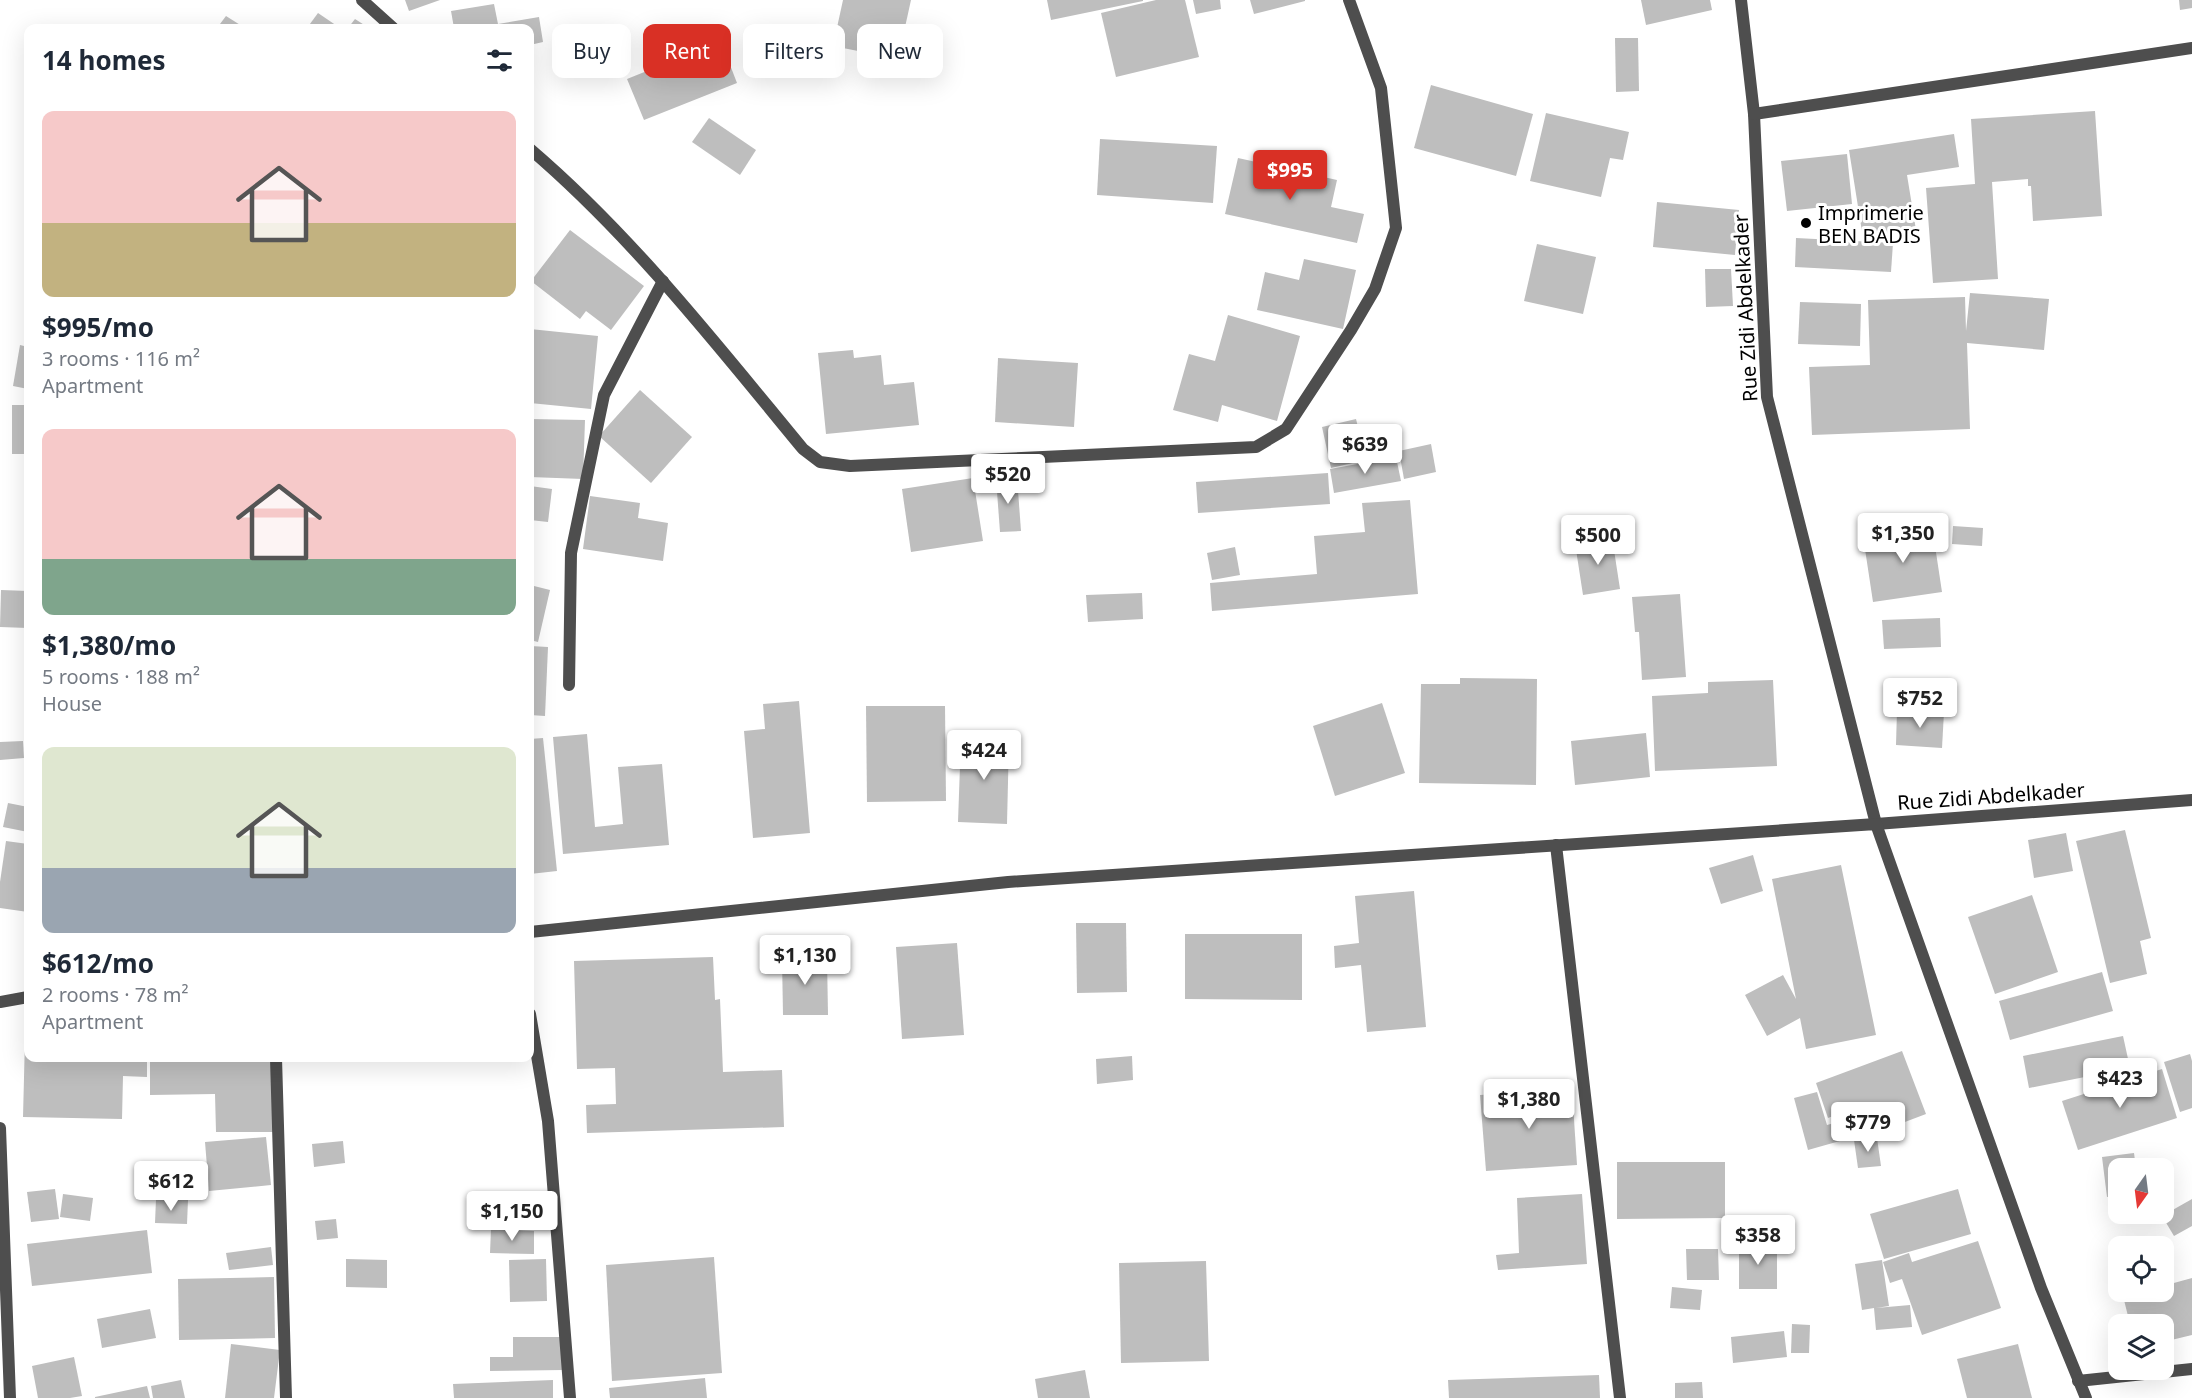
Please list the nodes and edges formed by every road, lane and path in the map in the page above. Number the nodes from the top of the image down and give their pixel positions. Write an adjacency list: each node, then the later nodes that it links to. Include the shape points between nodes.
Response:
1 (362, 0): 4 (street)
2 (1349, 0): 8 (street, via 1381,88 1396,228 1375,289 1351,330 1286,429 1256,447 850,466 820,462 803,449)
3 (1741, 0): 6 (street, Rue Zidi Abdelkader)
4 (389, 24)
5 (2192, 48): 6 (street)
6 (1754, 114): 11 (street, Rue Zidi Abdelkader, via 1767,397)
7 (534, 152): 8 (street, via 568,181)
8 (663, 282): 9 (street, via 604,395 572,554)
9 (569, 685)
10 (2192, 800): 11 (street, Rue Zidi Abdelkader)
11 (1876, 824): 12 (street); 20 (street, via 2037,1277)
12 (1556, 845): 13 (street, via 1008,882); 24 (street)
13 (534, 932)
14 (24, 998): 15 (street)
15 (0, 1002)
16 (534, 1038): 23 (street, via 548,1121)
17 (276, 1062): 22 (street)
18 (0, 1128): 21 (street)
19 (2192, 1369): 20 (street)
20 (2079, 1381): 25 (street)
21 (10, 1398)
22 (286, 1398)
23 (570, 1398)
24 (1620, 1398)
25 (2086, 1398)

